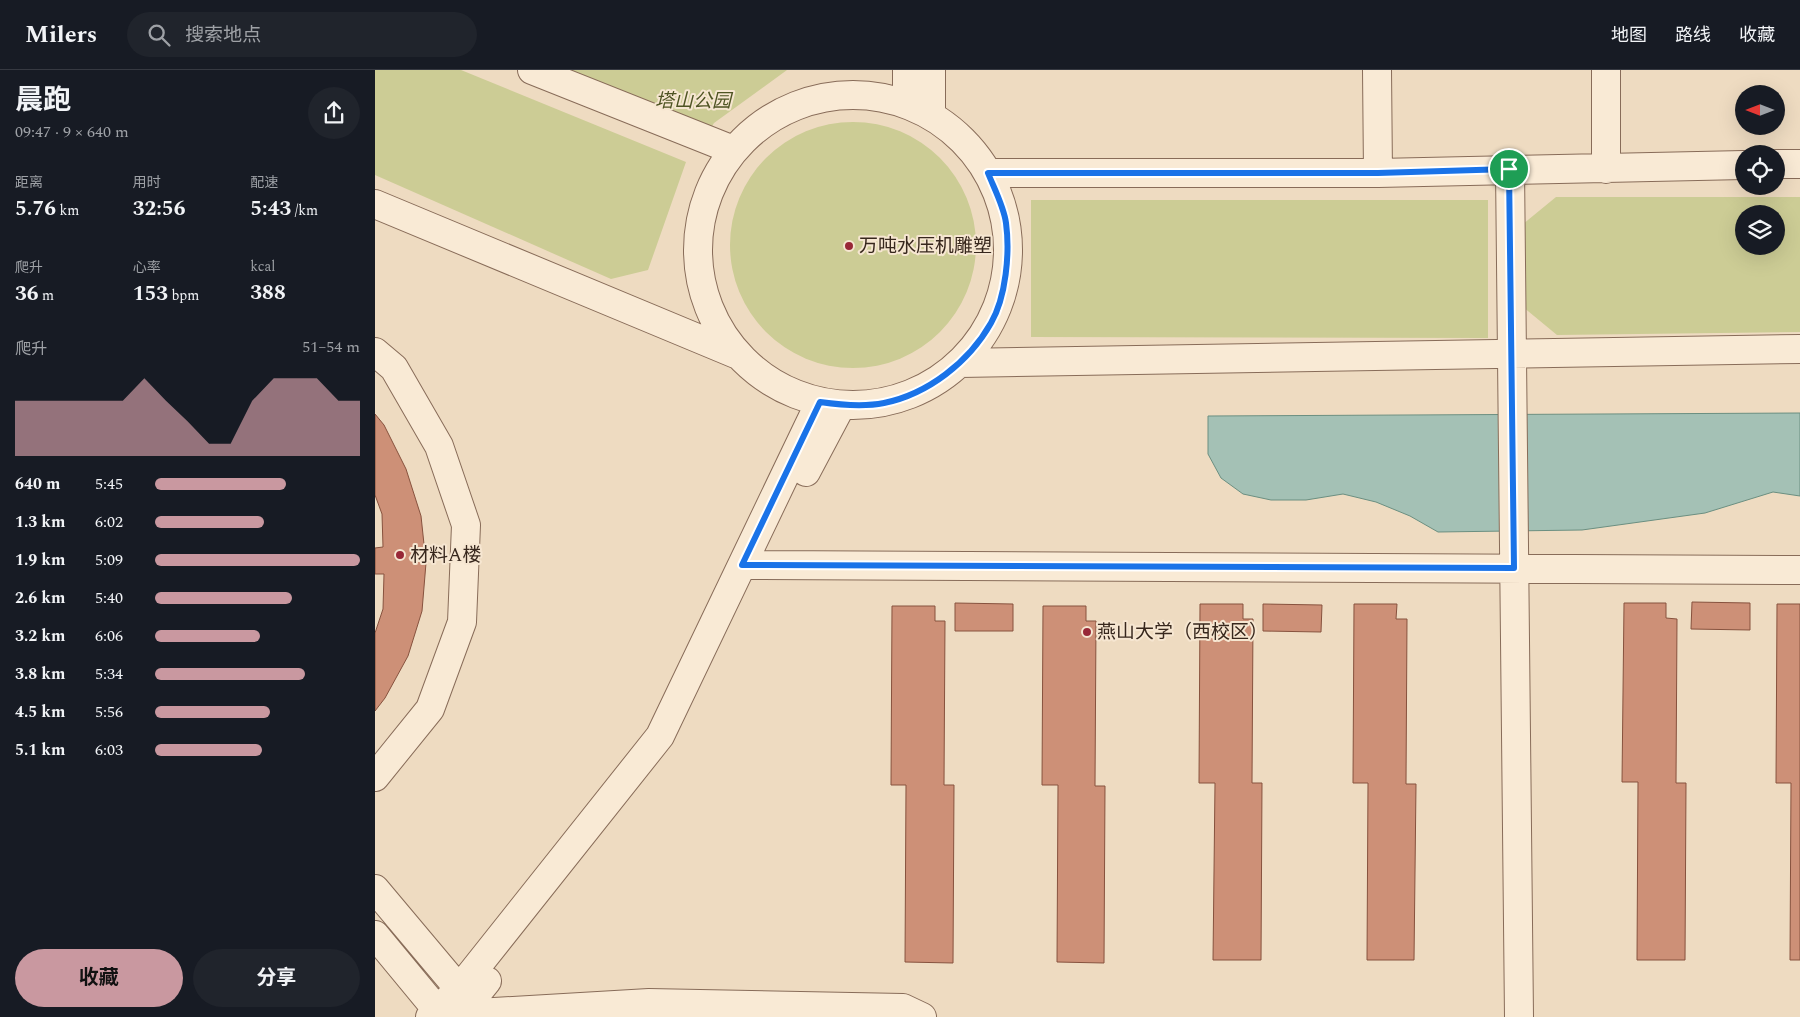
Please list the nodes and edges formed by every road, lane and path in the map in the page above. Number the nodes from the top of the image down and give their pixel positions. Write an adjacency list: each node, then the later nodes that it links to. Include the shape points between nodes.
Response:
1 (532, 70): 7 (street)
2 (907, 70): 6 (street)
3 (931, 70): 6 (street)
4 (1377, 70): 14 (street)
5 (1606, 70): 12 (street)
6 (919, 109): 7 (street, via 860,94 813,99 769,119); 13 (street, via 963,140)
7 (733, 150): 18 (street, via 710,188 699,232 700,276 714,318)
8 (1785, 164): 9 (street)
9 (1800, 164)
10 (1735, 165): 12 (street)
11 (1509, 169): 12 (street); 14 (street); 19 (street)
12 (1606, 169)
13 (988, 173): 14 (street); 20 (street, via 1006,221 1007,273 991,322)
14 (1378, 173)
15 (375, 204): 18 (street)
16 (1800, 349): 19 (street)
17 (375, 352): 25 (street, via 394,368 439,446 466,525 462,622 430,709)
18 (739, 355): 21 (street, via 776,385)
19 (1512, 355): 20 (street); 23 (street)
20 (960, 363): 21 (street, via 925,388 884,403)
21 (831, 404): 22 (street)
22 (750, 565): 23 (street); 28 (street, via 661,736)
23 (1514, 568): 24 (street); 30 (street)
24 (1800, 570)
25 (375, 778)
26 (375, 889): 28 (street)
27 (375, 935): 28 (street)
28 (451, 1011): 29 (street, via 649,1003 903,1008)
29 (923, 1017)
30 (1519, 1017)

